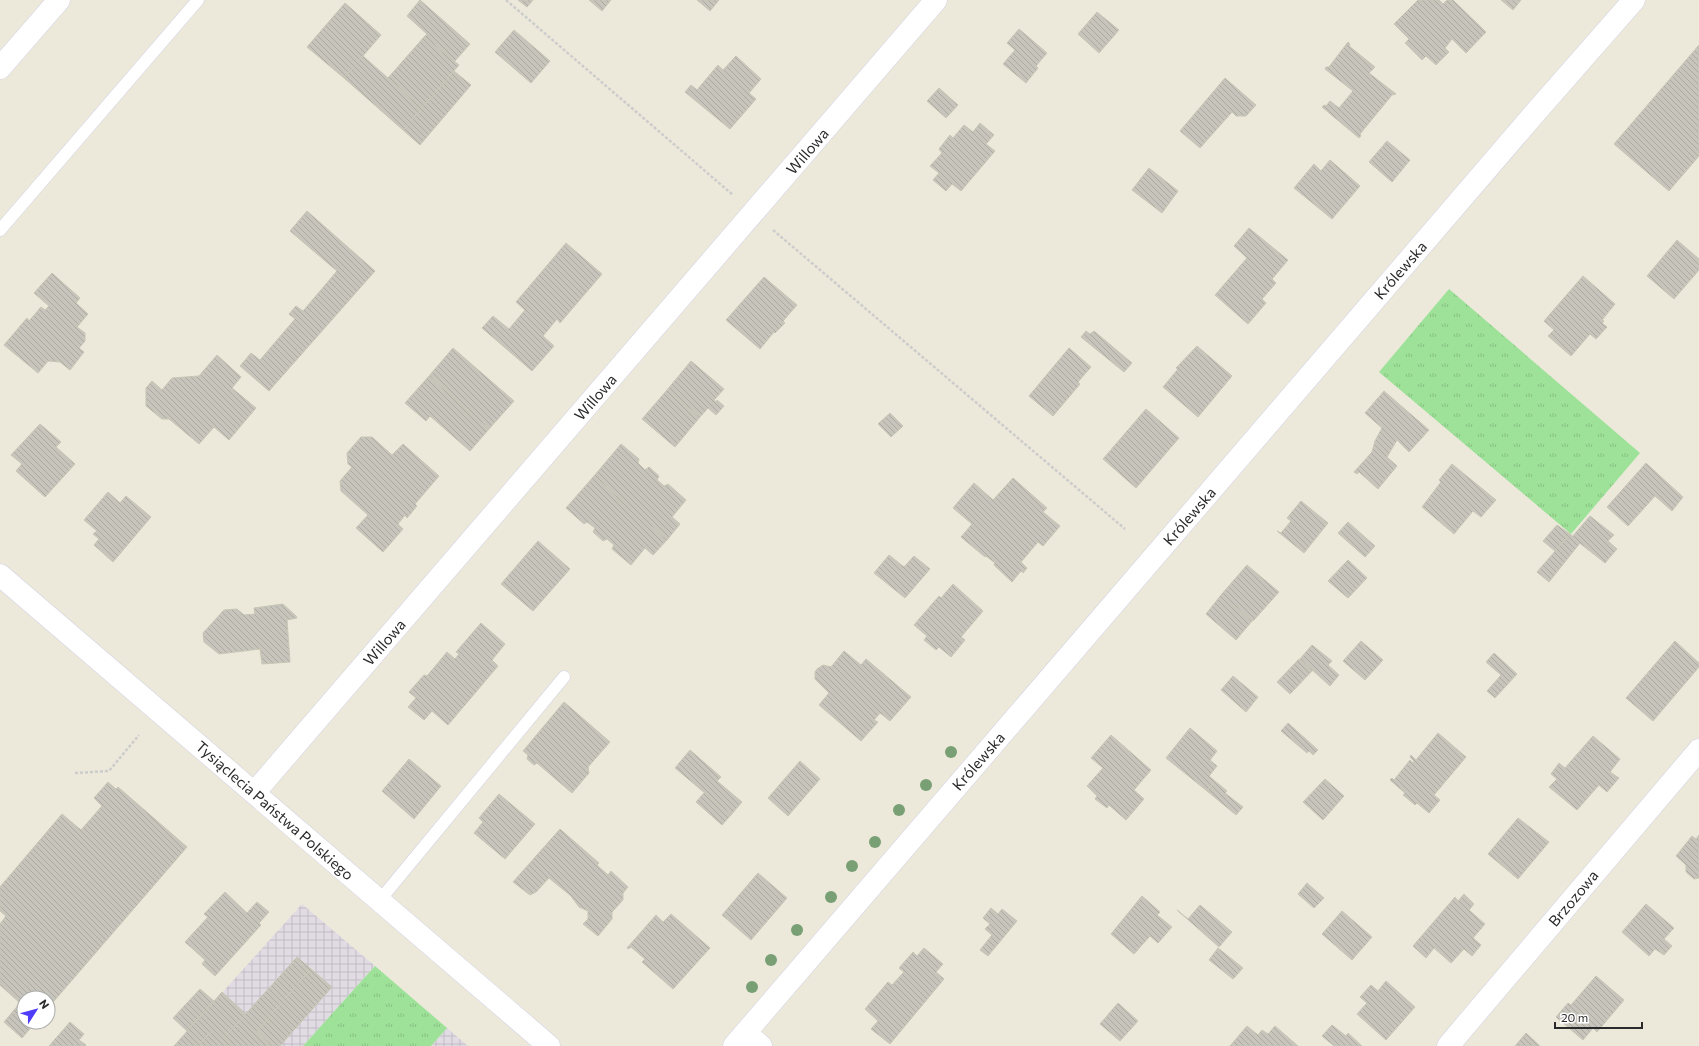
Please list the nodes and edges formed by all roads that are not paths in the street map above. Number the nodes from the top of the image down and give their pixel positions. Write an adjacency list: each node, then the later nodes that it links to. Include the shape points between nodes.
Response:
1 (59, 0): 5 (street)
2 (198, 0): 6 (lane)
3 (936, 0): 10 (street, Willowa)
4 (1634, 0): 12 (street, Królewska, via 760,1015)
5 (0, 68)
6 (0, 230)
7 (0, 575): 10 (street, Tysiąclecia Państwa Polskiego)
8 (564, 677): 11 (lane)
9 (1699, 750): 14 (street, Brzozowa)
10 (254, 793): 11 (street, Tysiąclecia Państwa Polskiego)
11 (380, 900): 13 (street, Tysiąclecia Państwa Polskiego)
12 (747, 1042)
13 (549, 1046)
14 (1448, 1046)

